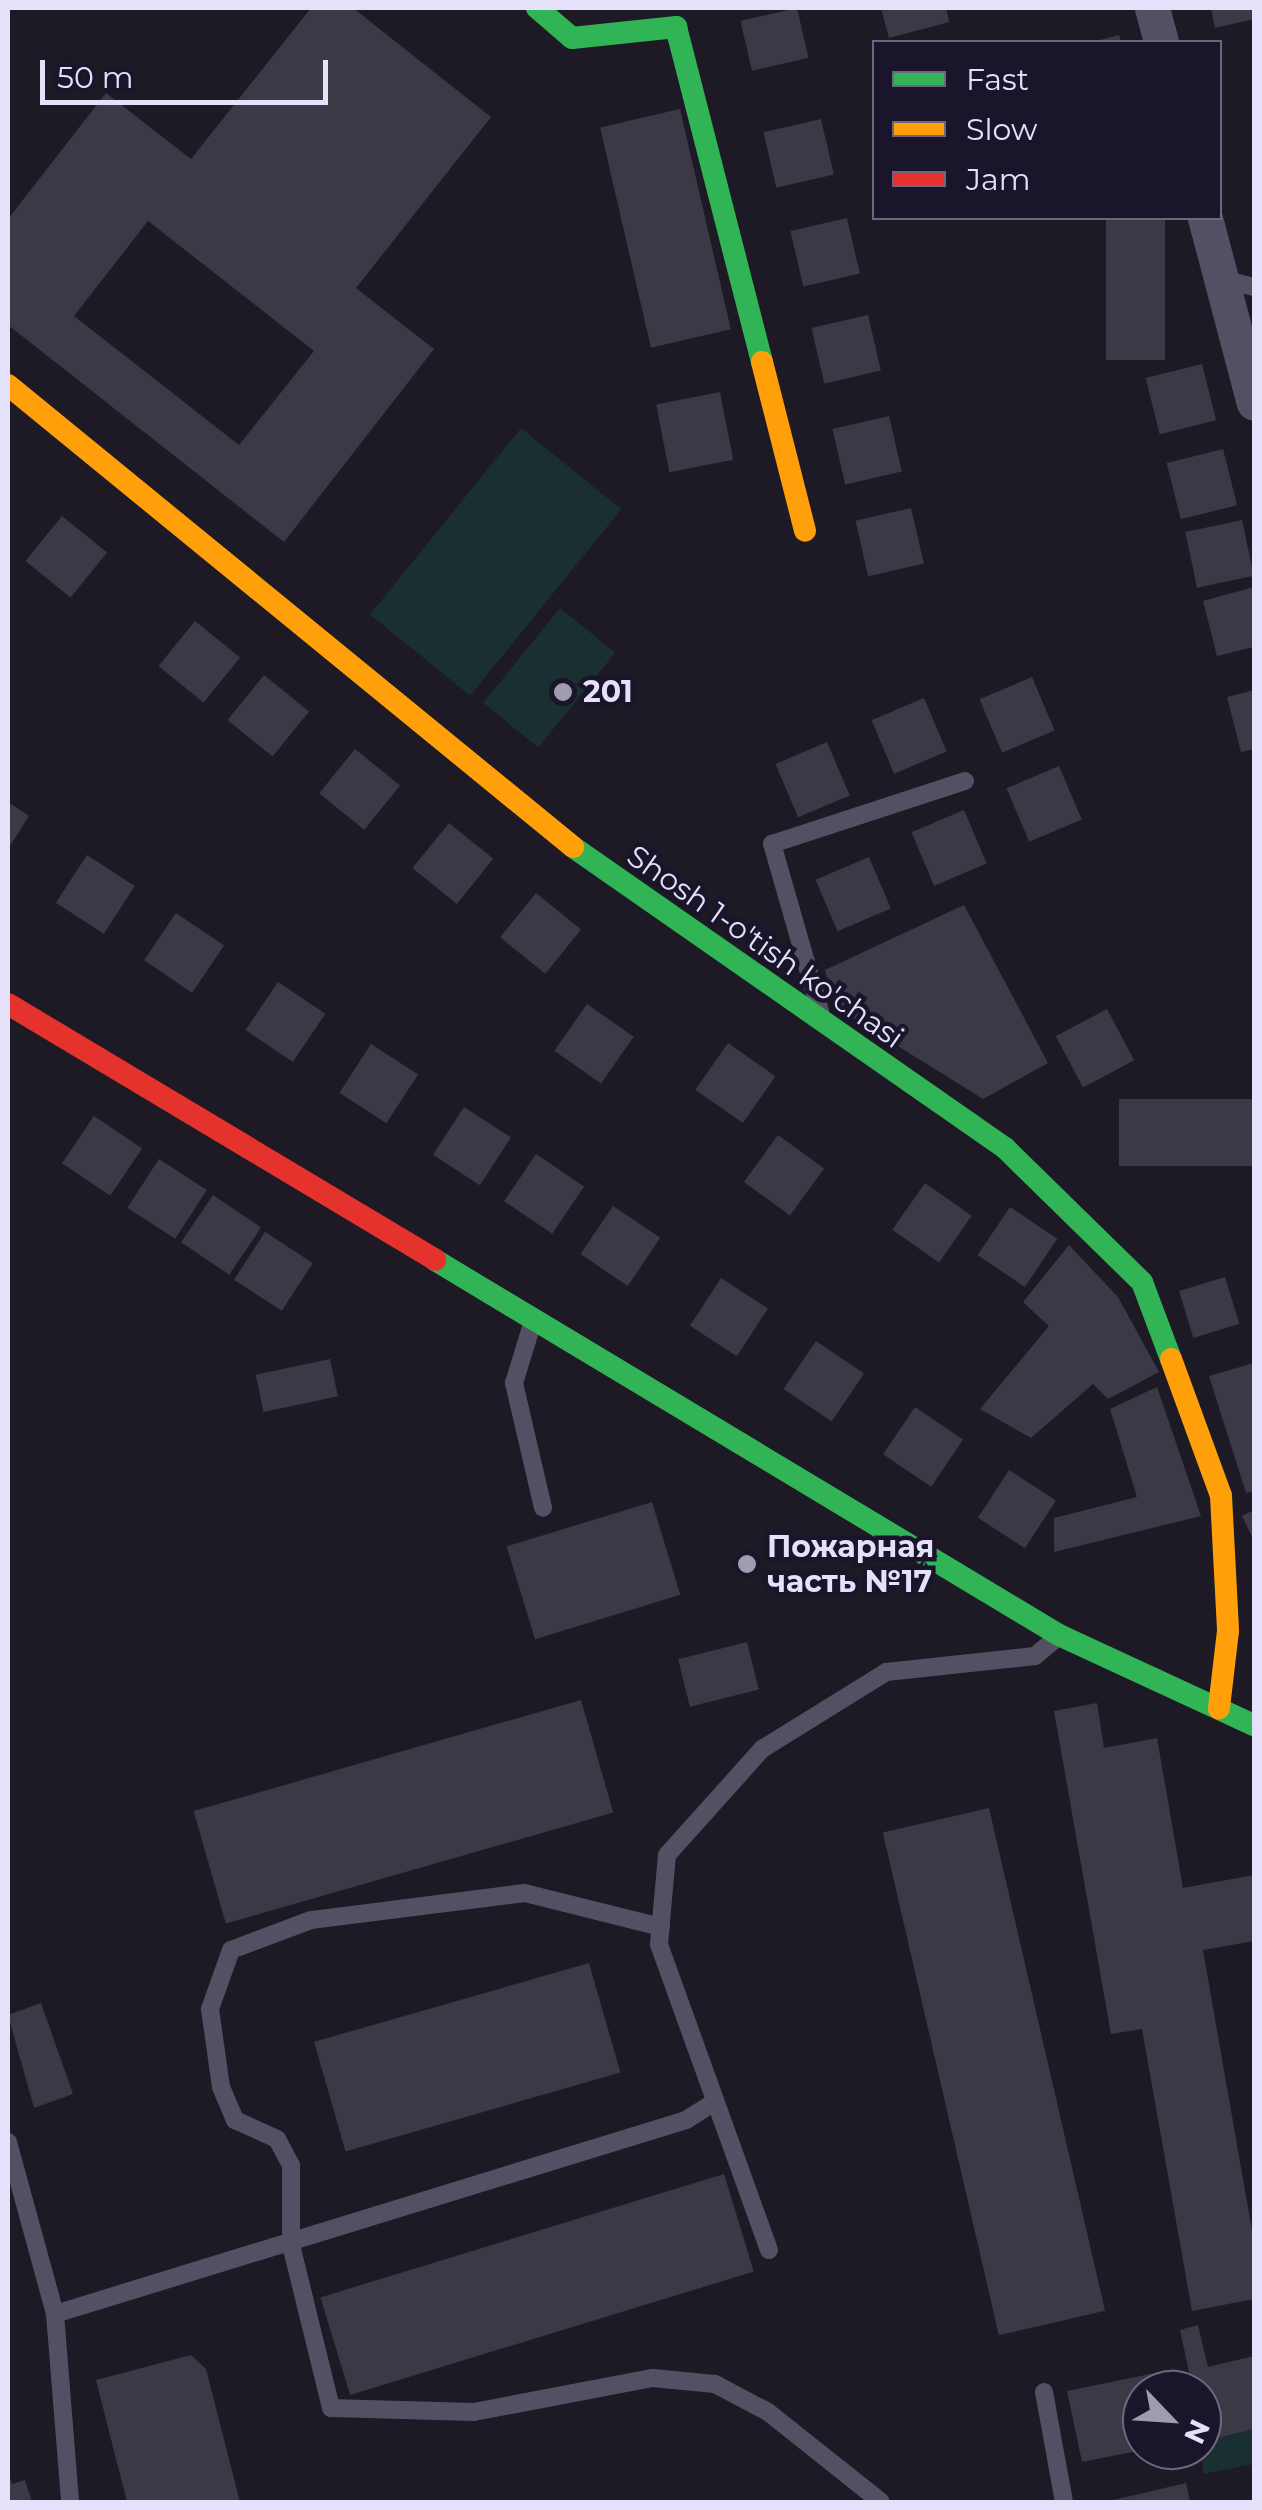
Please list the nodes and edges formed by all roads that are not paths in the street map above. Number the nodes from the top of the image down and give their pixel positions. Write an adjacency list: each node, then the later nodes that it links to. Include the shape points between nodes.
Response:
1 (537, 8): 8 (street, via 572,38 676,28)
2 (1152, 8): 3 (street)
3 (1160, 40)
4 (1206, 220): 5 (street)
5 (1238, 283): 7 (street)
6 (8, 386): 11 (street, Shosh 1-o'tish ko'chasi, via 78,430 638,902)
7 (1254, 403)
8 (805, 532)
9 (964, 781): 11 (lane, via 772,844)
10 (8, 1004): 12 (street)
11 (824, 1026): 15 (street, Shosh 1-o'tish ko'chasi, via 1005,1148 1142,1282 1221,1496 1228,1631)
12 (533, 1321): 13 (lane, via 514,1383); 14 (street)
13 (544, 1508)
14 (1059, 1635): 15 (street); 17 (lane, via 1036,1656 886,1672 762,1749 667,1855)
15 (1219, 1708): 16 (street)
16 (1254, 1725)
17 (660, 1927): 18 (lane); 20 (lane, via 525,1893 310,1920 231,1950 210,2009 221,2087 235,2120 277,2138 291,2165)
18 (715, 2102): 20 (lane, via 686,2120); 21 (lane)
19 (8, 2142): 22 (lane)
20 (291, 2245): 22 (lane); 25 (lane, via 332,2408 474,2412 653,2378 714,2384 768,2412)
21 (768, 2250)
22 (55, 2314): 24 (lane)
23 (1044, 2392): 26 (lane)
24 (70, 2502)
25 (881, 2502)
26 (1064, 2502)

